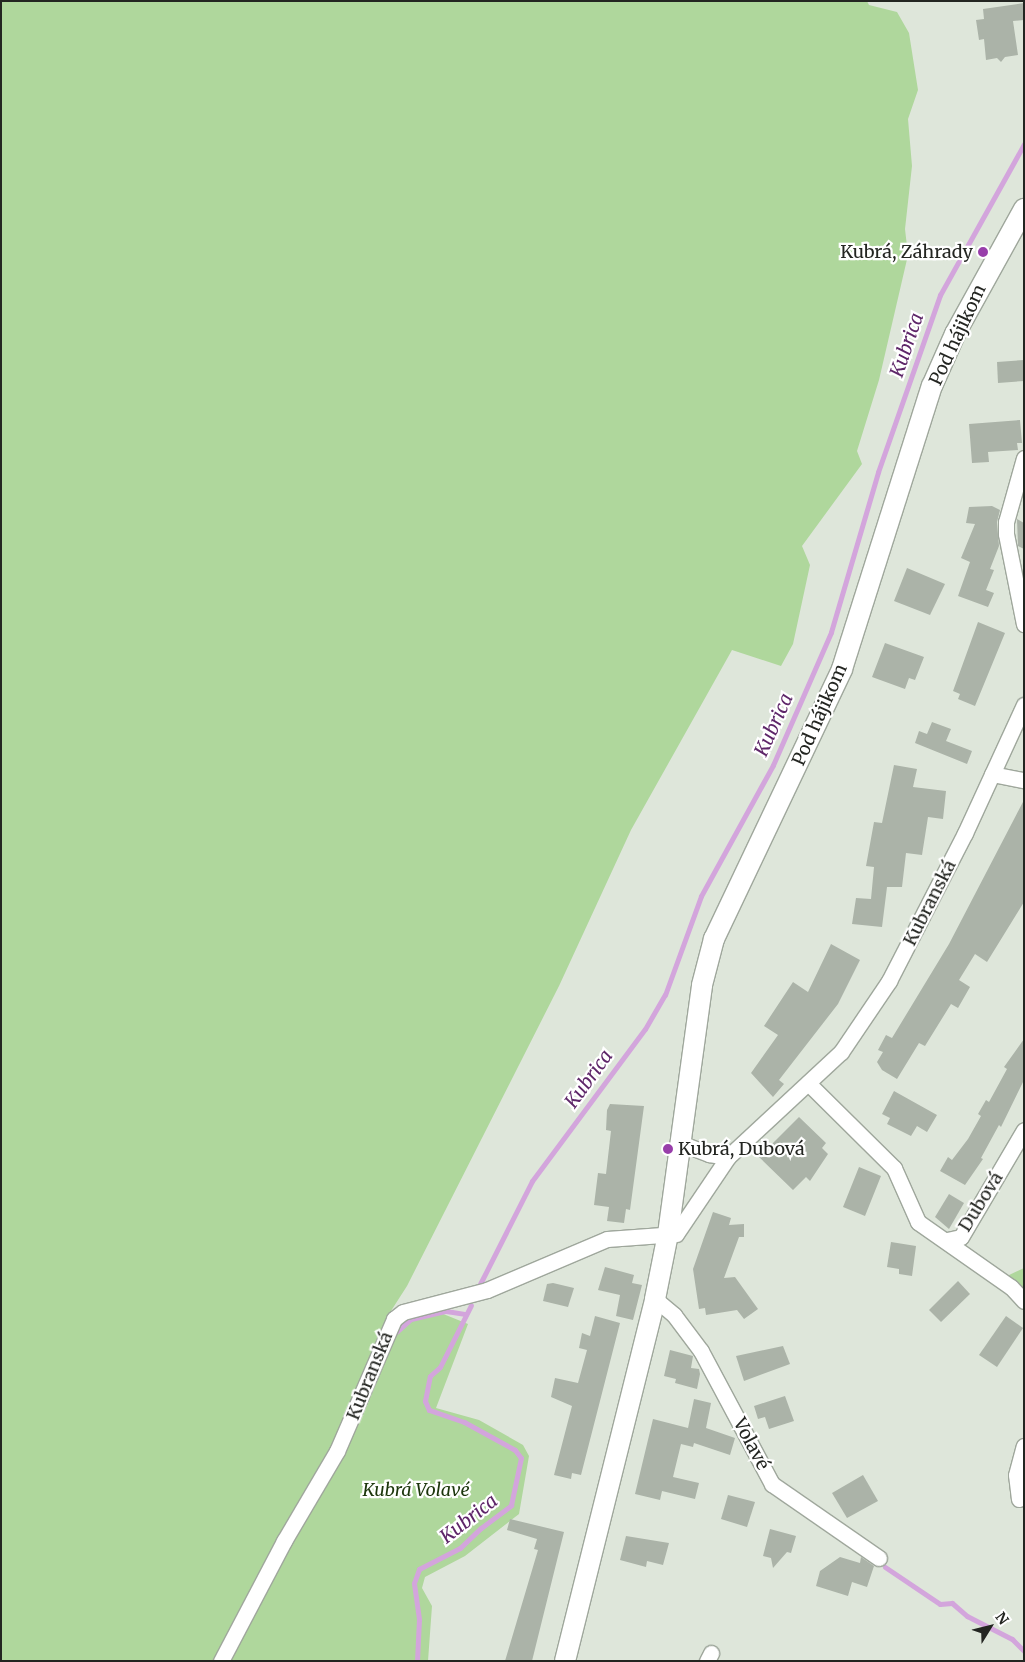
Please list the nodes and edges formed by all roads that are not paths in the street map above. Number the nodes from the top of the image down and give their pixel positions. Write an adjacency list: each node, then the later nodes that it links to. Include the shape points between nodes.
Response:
1 (1024, 209): 9 (street, Pod hájikom, via 955,334 932,386 842,669 714,939 702,985)
2 (1024, 458): 3 (street, via 1006,522 1006,534)
3 (1024, 624)
4 (1023, 708): 5 (street, Kubranská)
5 (992, 774): 6 (street); 7 (street, Kubranská, via 889,981 841,1052)
6 (1024, 780)
7 (808, 1083): 10 (street, Kubranská); 12 (street, via 894,1168 918,1222)
8 (1024, 1130): 12 (street, Dubová, via 960,1237)
9 (680, 1143): 10 (street); 11 (street, Pod hájikom)
10 (728, 1157): 11 (street, Kubranská, via 676,1234)
11 (668, 1234): 13 (street); 18 (street, Kubranská, via 607,1239 487,1290 398,1314 337,1451)
12 (947, 1240): 14 (street, via 1011,1287)
13 (655, 1299): 17 (street, Volavé, via 674,1315 701,1351 772,1484); 19 (street)
14 (1024, 1301)
15 (1024, 1446): 16 (street, via 1016,1474)
16 (1019, 1498)
17 (879, 1558)
18 (221, 1661)
19 (565, 1661)

